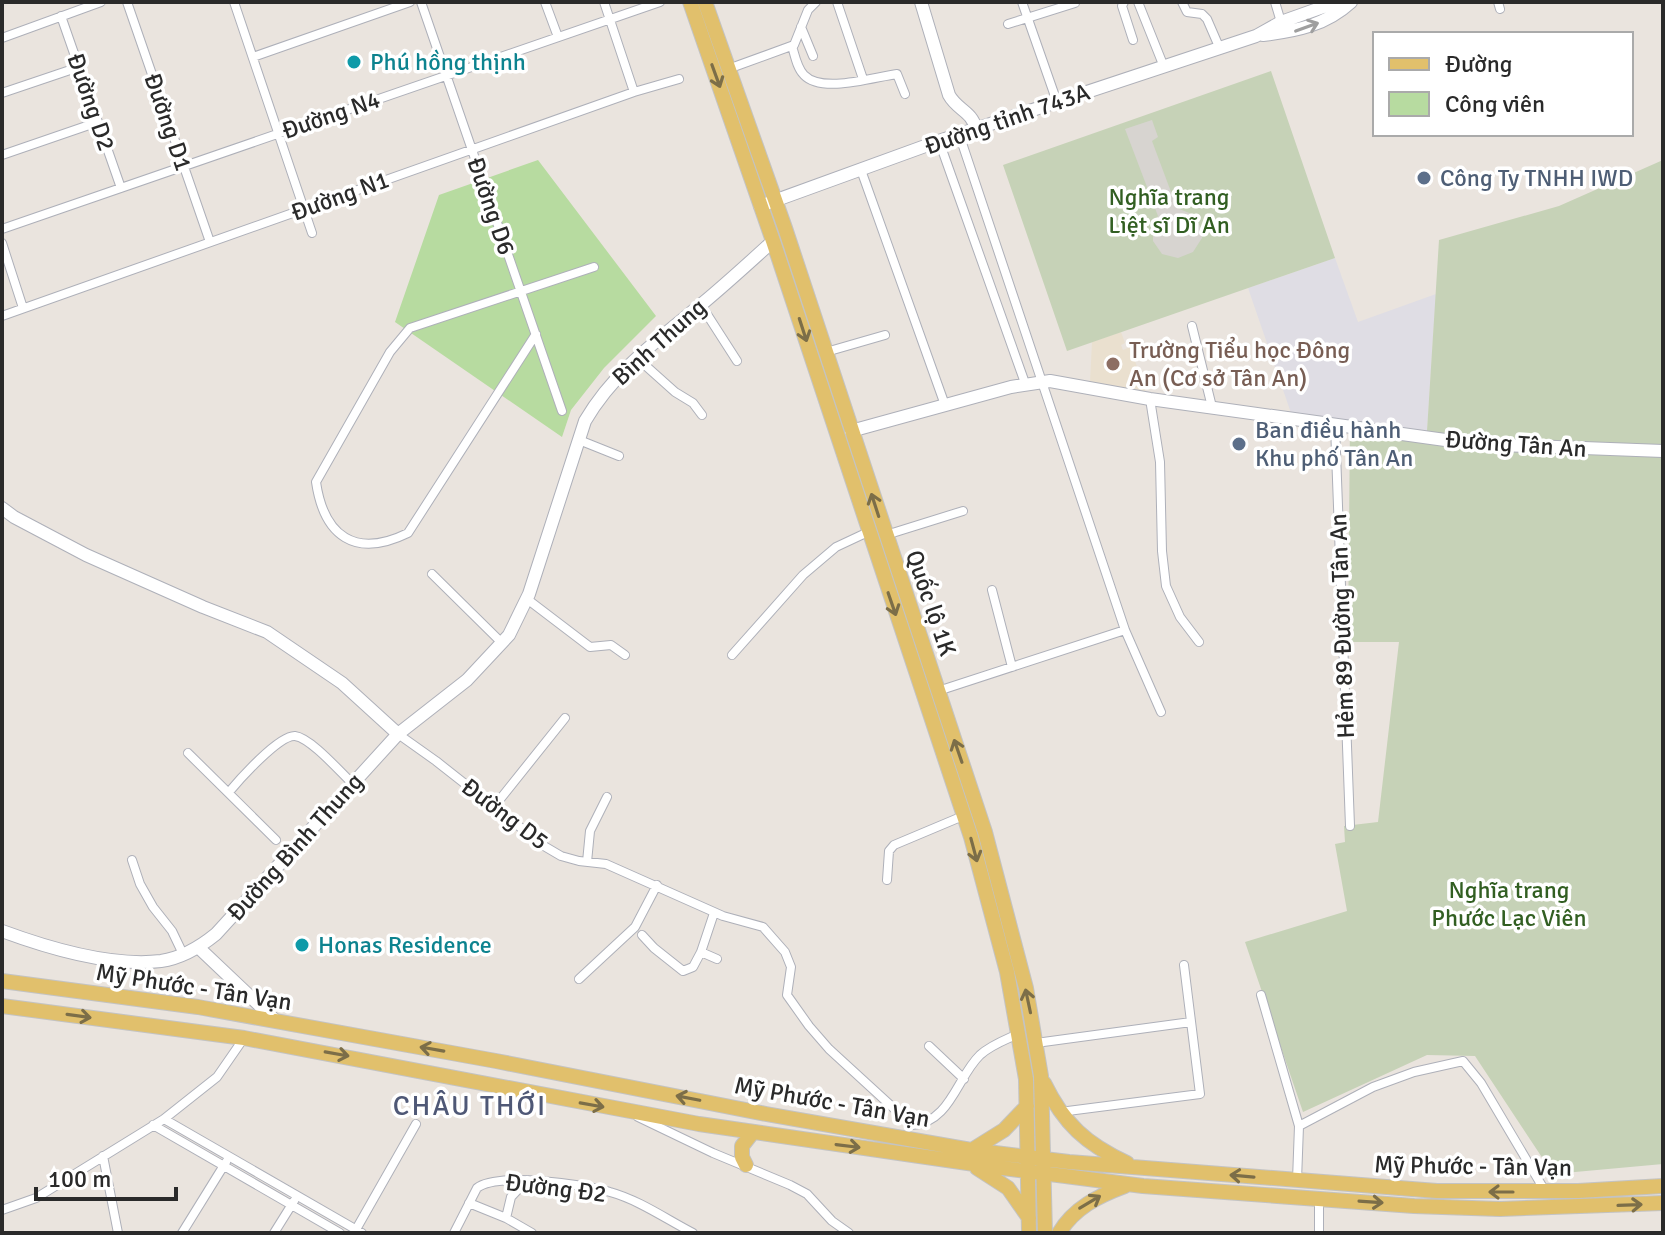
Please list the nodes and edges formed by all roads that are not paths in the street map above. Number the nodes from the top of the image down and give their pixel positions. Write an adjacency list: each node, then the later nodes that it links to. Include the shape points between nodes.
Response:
1 (101, 2): 24 (street)
2 (127, 2): 55 (street, Đường D1)
3 (234, 2): 37 (street)
4 (410, 2): 37 (street)
5 (421, 2): 41 (street, Đường D6)
6 (545, 2): 31 (street)
7 (604, 2): 25 (street)
8 (660, 2): 25 (street, Đường N4)
9 (690, 2): 58 (main road, Quốc lộ 1K, one-way to 58)
10 (705, 2): 40 (main road, Quốc lộ 1K)
11 (816, 2): 29 (street)
12 (837, 2): 43 (street)
13 (921, 2): 49 (street, via 949,95 970,113)
14 (1022, 2): 26 (street)
15 (1045, 2): 23 (street)
16 (1124, 2): 33 (street)
17 (1138, 2): 39 (street)
18 (1182, 2): 35 (street, via 1187,12 1207,19)
19 (1275, 2): 27 (street)
20 (1337, 2): 27 (street, Đường tỉnh 743A)
21 (1351, 2): 30 (street, Đường tỉnh 743A, one-way to 21, via 1297,31 1336,16)
22 (1075, 3): 23 (street)
23 (1049, 12): 26 (street)
24 (61, 16): 32 (street); 38 (street, Đường D2)
25 (610, 19): 31 (street, Đường N4); 44 (street)
26 (1027, 19): 28 (street); 47 (street)
27 (1281, 22): 30 (street, Đường tỉnh 743A)
28 (1008, 24)
29 (801, 27): 34 (street); 36 (street)
30 (1256, 36): 35 (street, Đường tỉnh 743A)
31 (558, 37): 41 (street, Đường N4)
32 (2, 38)
33 (1133, 40)
34 (792, 46): 40 (street); 43 (street, via 804,75 817,83)
35 (1220, 49): 39 (street, Đường tỉnh 743A)
36 (813, 56)
37 (253, 57): 50 (street)
38 (79, 67): 45 (street); 48 (street, Đường D2)
39 (1164, 67): 47 (street, Đường tỉnh 743A)
40 (728, 69): 58 (main road, Quốc lộ 1K)
41 (446, 76): 50 (street, Đường N4); 53 (street, Đường D6)
42 (679, 79): 44 (street, Đường N1)
43 (863, 79): 46 (street, via 897,74)
44 (634, 92): 53 (street, Đường N1)
45 (2, 93)
46 (905, 94)
47 (1057, 102): 49 (street, Đường tỉnh 743A)
48 (98, 122): 54 (street); 57 (street, Đường D2)
49 (976, 129): 51 (street, Đường tỉnh 743A)
50 (278, 133): 55 (street, Đường N4); 60 (street)
51 (959, 134): 52 (street, Đường tỉnh 743A); 59 (street)
52 (939, 141): 56 (street, Đường tỉnh 743A); 61 (street)
53 (472, 149): 60 (street, Đường N1); 71 (street, Đường D6)
54 (2, 155)
55 (184, 166): 57 (street, Đường N4); 68 (street, Đường D1)
56 (861, 170): 58 (street, Đường tỉnh 743A); 84 (street)
57 (121, 188): 63 (street, Đường N4)
58 (768, 204): 62 (main road, Quốc lộ 1K); 67 (main road, Quốc lộ 1K)
59 (983, 207): 61 (street); 64 (street)
60 (304, 209): 65 (street); 68 (street, Đường N1)
61 (965, 214): 66 (street)
62 (785, 228): 67 (main road); 78 (main road, Quốc lộ 1K)
63 (2, 229)
64 (991, 229): 66 (street); 81 (street)
65 (312, 233)
66 (972, 234): 82 (street)
67 (773, 241): 72 (street, Bình Thung); 89 (main road, Quốc lộ 1K, one-way to 89)
68 (210, 242): 73 (street, Đường N1)
69 (2, 243): 73 (street)
70 (594, 267): 71 (street)
71 (521, 291): 76 (street, Đường D6); 76 (street, via 410,328 390,352 316,482 326,520 341,537 369,543 408,533)
72 (701, 305): 79 (street, Bình Thung); 80 (street)
73 (23, 308): 74 (street, Đường N1)
74 (2, 316)
75 (1192, 326): 85 (street)
76 (536, 334): 86 (street, Đường D6)
77 (885, 335): 78 (street)
78 (826, 352): 89 (main road, Quốc lộ 1K)
79 (637, 358): 87 (street); 90 (street, Bình Thung, via 596,403)
80 (737, 361)
81 (1042, 381): 82 (street, Đường Tân An); 83 (street, Đường Tân An); 100 (street)
82 (1025, 383): 84 (street, Đường Tân An)
83 (1150, 399): 85 (street, Đường Tân An); 101 (street, via 1160,462 1166,586)
84 (945, 405): 89 (street, Đường Tân An)
85 (1212, 407): 88 (street, Đường Tân An)
86 (562, 411)
87 (702, 415)
88 (1335, 426): 91 (street, Đường Tân An, via 1474,444); 116 (street, Hẻm 89 Đường Tân An)
89 (844, 433): 95 (main road, Quốc lộ 1K); 96 (main road, Quốc lộ 1K, one-way to 89)
90 (579, 440): 92 (street); 99 (street, Bình Thung)
91 (1663, 451)
92 (619, 456)
93 (2, 508): 109 (street, Đường D5, via 86,555 267,632 342,683)
94 (963, 511): 96 (street)
95 (868, 532): 104 (street, via 836,547 803,575); 115 (main road, Quốc lộ 1K, one-way to 115)
96 (885, 535): 106 (main road, Quốc lộ 1K)
97 (432, 574): 102 (street)
98 (992, 590): 105 (street)
99 (527, 599): 102 (street, Đường Bình Thung); 103 (street, via 590,647 611,645)
100 (1125, 630): 105 (street); 107 (street)
101 (1199, 642)
102 (502, 643): 109 (street, Đường Bình Thung, via 467,680)
103 (625, 655)
104 (732, 655)
105 (1012, 667): 106 (street)
106 (938, 691): 139 (main road, Quốc lộ 1K, one-way to 106, via 985,832)
107 (1161, 712)
108 (565, 718): 114 (street)
109 (398, 734): 111 (street, Đường Bình Thung); 114 (street, Đường D5)
110 (188, 753): 112 (street)
111 (353, 784): 112 (street, via 309,742 295,736 274,747); 125 (street, Đường Bình Thung)
112 (229, 792): 117 (street)
113 (607, 797): 119 (street, via 590,831)
114 (493, 808): 119 (street, Đường D5, via 552,851)
115 (963, 816): 120 (street, via 894,845); 137 (main road, Quốc lộ 1K, one-way to 137)
116 (1350, 826)
117 (276, 840)
118 (132, 860): 127 (street, via 140,884)
119 (587, 862): 121 (street, Đường D5, via 606,864)
120 (887, 880)
121 (657, 885): 122 (street, Đường D5); 130 (street, via 635,927)
122 (714, 913): 126 (street); 149 (street, Đường D5, via 763,927 785,952 791,967 787,995 809,1026)
123 (2, 931): 127 (street, Đường Bình Thung, via 104,958 147,962)
124 (642, 935): 126 (street, via 683,971 693,967)
125 (199, 948): 127 (street, Đường Bình Thung); 135 (street)
126 (701, 952): 128 (street)
127 (183, 954)
128 (717, 959)
129 (1184, 965): 136 (street)
130 (579, 979)
131 (2, 981): 134 (main road, Mỹ Phước - Tân Vạn)
132 (1261, 995): 150 (street)
133 (2, 1006): 138 (main road, Mỹ Phước - Tân Vạn, one-way to 138)
134 (253, 1017): 135 (main road, Mỹ Phước - Tân Vạn); 138 (main road)
135 (276, 1021): 152 (main road, Mỹ Phước - Tân Vạn, one-way to 135)
136 (1191, 1022): 139 (street); 145 (street, via 1200,1094)
137 (1019, 1033): 142 (street, via 991,1046); 143 (main road, Quốc lộ 1K)
138 (244, 1038): 144 (main road, Mỹ Phước - Tân Vạn, one-way to 144); 146 (street, via 217,1077)
139 (1036, 1043): 141 (main road, Quốc lộ 1K)
140 (929, 1046): 142 (street)
141 (1041, 1076): 145 (main road); 157 (main road, Quốc lộ 1K)
142 (964, 1079): 149 (street, via 934,1118)
143 (1027, 1106): 154 (main road); 157 (main road, Quốc lộ 1K)
144 (625, 1111): 151 (main road, Mỹ Phước - Tân Vạn); 156 (street)
145 (1059, 1112): 158 (main road, via 1095,1146)
146 (164, 1119): 148 (street); 155 (street)
147 (416, 1124): 171 (street)
148 (153, 1125): 153 (street); 155 (street)
149 (912, 1125): 152 (street)
150 (1299, 1126): 160 (street); 163 (street, via 1373,1087 1463,1061)
151 (753, 1132): 154 (main road, Mỹ Phước - Tân Vạn, one-way to 154); 156 (main road, via 742,1146)
152 (895, 1135): 154 (main road, Mỹ Phước - Tân Vạn)
153 (103, 1156): 168 (street, via 36,1198); 172 (street)
154 (970, 1157): 157 (main road, Mỹ Phước - Tân Vạn); 170 (main road, via 1008,1188)
155 (226, 1162): 165 (street); 173 (street)
156 (746, 1165): 179 (street, via 807,1194)
157 (1037, 1165): 158 (main road, Mỹ Phước - Tân Vạn); 161 (main road, Mỹ Phước - Tân Vạn); 170 (main road, Quốc lộ 1K); 180 (main road, Quốc lộ 1K)
158 (1135, 1167): 160 (main road, Mỹ Phước - Tân Vạn, one-way to 158)
159 (527, 1180): 166 (street, Đường Đ2, via 483,1183); 169 (street, via 511,1197); 178 (street, Đường Đ2, via 608,1191)
160 (1297, 1180): 163 (main road, Mỹ Phước - Tân Vạn, one-way to 160, via 1437,1191)
161 (1131, 1184): 164 (main road, Mỹ Phước - Tân Vạn); 181 (main road, one-way to 161, via 1078,1209)
162 (1663, 1186): 163 (main road, Mỹ Phước - Tân Vạn)
163 (1545, 1191)
164 (1319, 1199): 167 (main road, Mỹ Phước - Tân Vạn, one-way to 167, via 1500,1209); 182 (street)
165 (294, 1201): 171 (street); 174 (street); 175 (street)
166 (469, 1203): 169 (street); 176 (street)
167 (1663, 1203)
168 (2, 1210)
169 (506, 1218): 177 (street)
170 (1029, 1225)
171 (358, 1232)
172 (118, 1233)
173 (182, 1233)
174 (274, 1233)
175 (340, 1233)
176 (454, 1233)
177 (532, 1233)
178 (693, 1233)
179 (849, 1233)
180 (1045, 1233)
181 (1059, 1233)
182 (1319, 1233)

